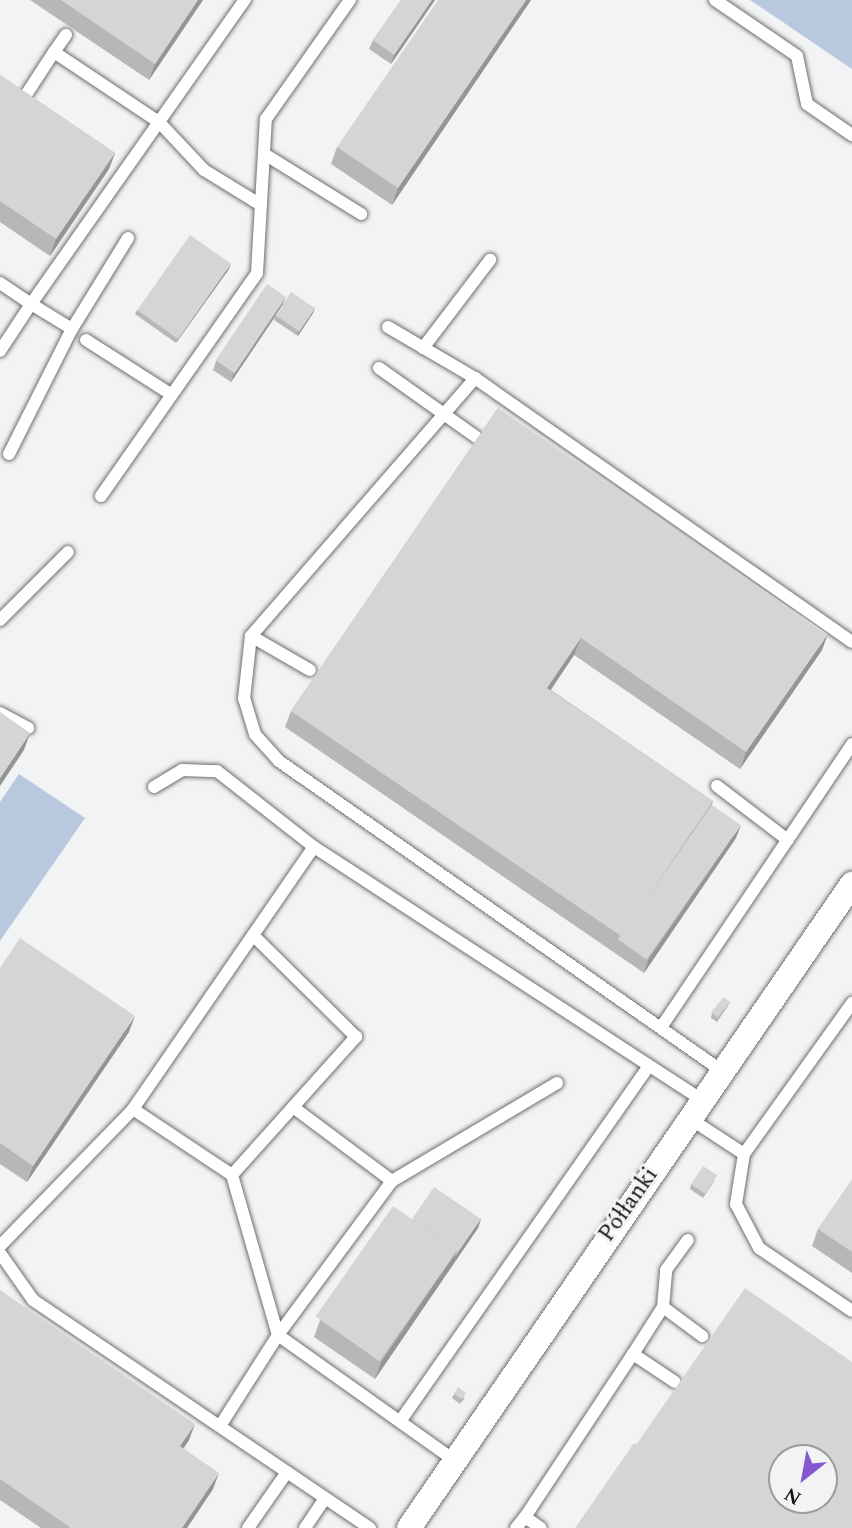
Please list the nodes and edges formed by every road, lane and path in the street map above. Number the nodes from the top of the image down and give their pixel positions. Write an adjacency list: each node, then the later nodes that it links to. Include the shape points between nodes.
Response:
1 (245, 0): 7 (lane)
2 (350, 0): 9 (lane, via 266,119)
3 (715, 0): 8 (lane, via 797,56 807,104)
4 (66, 36): 5 (lane)
5 (54, 52): 6 (lane); 7 (lane)
6 (22, 101)
7 (159, 122): 10 (lane, via 204,170); 15 (lane)
8 (852, 135)
9 (266, 155): 10 (lane); 11 (lane)
10 (261, 205): 23 (lane, via 257,273)
11 (361, 214)
12 (128, 238): 17 (lane)
13 (491, 260): 19 (lane)
14 (0, 283): 15 (lane)
15 (32, 304): 17 (lane); 20 (lane)
16 (387, 327): 19 (lane)
17 (72, 329): 26 (lane)
18 (86, 340): 23 (lane)
19 (423, 348): 22 (lane)
20 (0, 351)
21 (379, 368): 24 (lane)
22 (475, 378): 24 (lane); 31 (lane)
23 (169, 393): 27 (lane)
24 (444, 414): 25 (lane); 30 (lane)
25 (476, 437)
26 (9, 454)
27 (101, 496)
28 (68, 552): 29 (lane)
29 (0, 620)
30 (251, 636): 32 (lane); 43 (lane, via 244,699 255,734 279,761)
31 (852, 642)
32 (310, 670)
33 (0, 713): 34 (lane)
34 (28, 728)
35 (852, 744): 38 (lane)
36 (717, 786): 38 (lane)
37 (154, 787): 39 (lane, via 182,770 217,771)
38 (788, 840): 43 (lane)
39 (314, 847): 41 (lane); 44 (lane)
40 (852, 884): 45 (street, Półłanki)
41 (254, 935): 47 (lane, via 356,1037); 48 (lane)
42 (852, 1003): 50 (lane)
43 (662, 1026): 45 (lane)
44 (649, 1066): 49 (lane); 62 (lane)
45 (722, 1071): 49 (street, Półłanki)
46 (557, 1083): 52 (lane)
47 (293, 1107): 51 (lane); 52 (lane)
48 (133, 1109): 51 (lane); 54 (lane)
49 (696, 1109): 50 (lane); 64 (street, Półłanki)
50 (744, 1154): 57 (lane, via 736,1204 759,1248)
51 (232, 1175): 58 (lane)
52 (392, 1181): 58 (lane)
53 (688, 1240): 56 (lane, via 666,1270)
54 (0, 1246)
55 (0, 1253): 63 (lane, via 33,1300)
56 (663, 1307): 59 (lane); 60 (lane)
57 (852, 1311)
58 (278, 1335): 62 (lane); 63 (lane)
59 (702, 1336)
60 (634, 1354): 61 (lane); 67 (lane)
61 (675, 1382)
62 (401, 1420): 64 (lane)
63 (220, 1426): 65 (lane)
64 (454, 1460): 71 (street, Półłanki)
65 (287, 1472): 66 (lane); 68 (lane)
66 (325, 1498): 69 (lane); 70 (lane)
67 (524, 1517): 72 (lane); 73 (lane)
68 (248, 1528)
69 (305, 1528)
70 (370, 1528)
71 (409, 1528)
72 (516, 1528)
73 (541, 1528)

